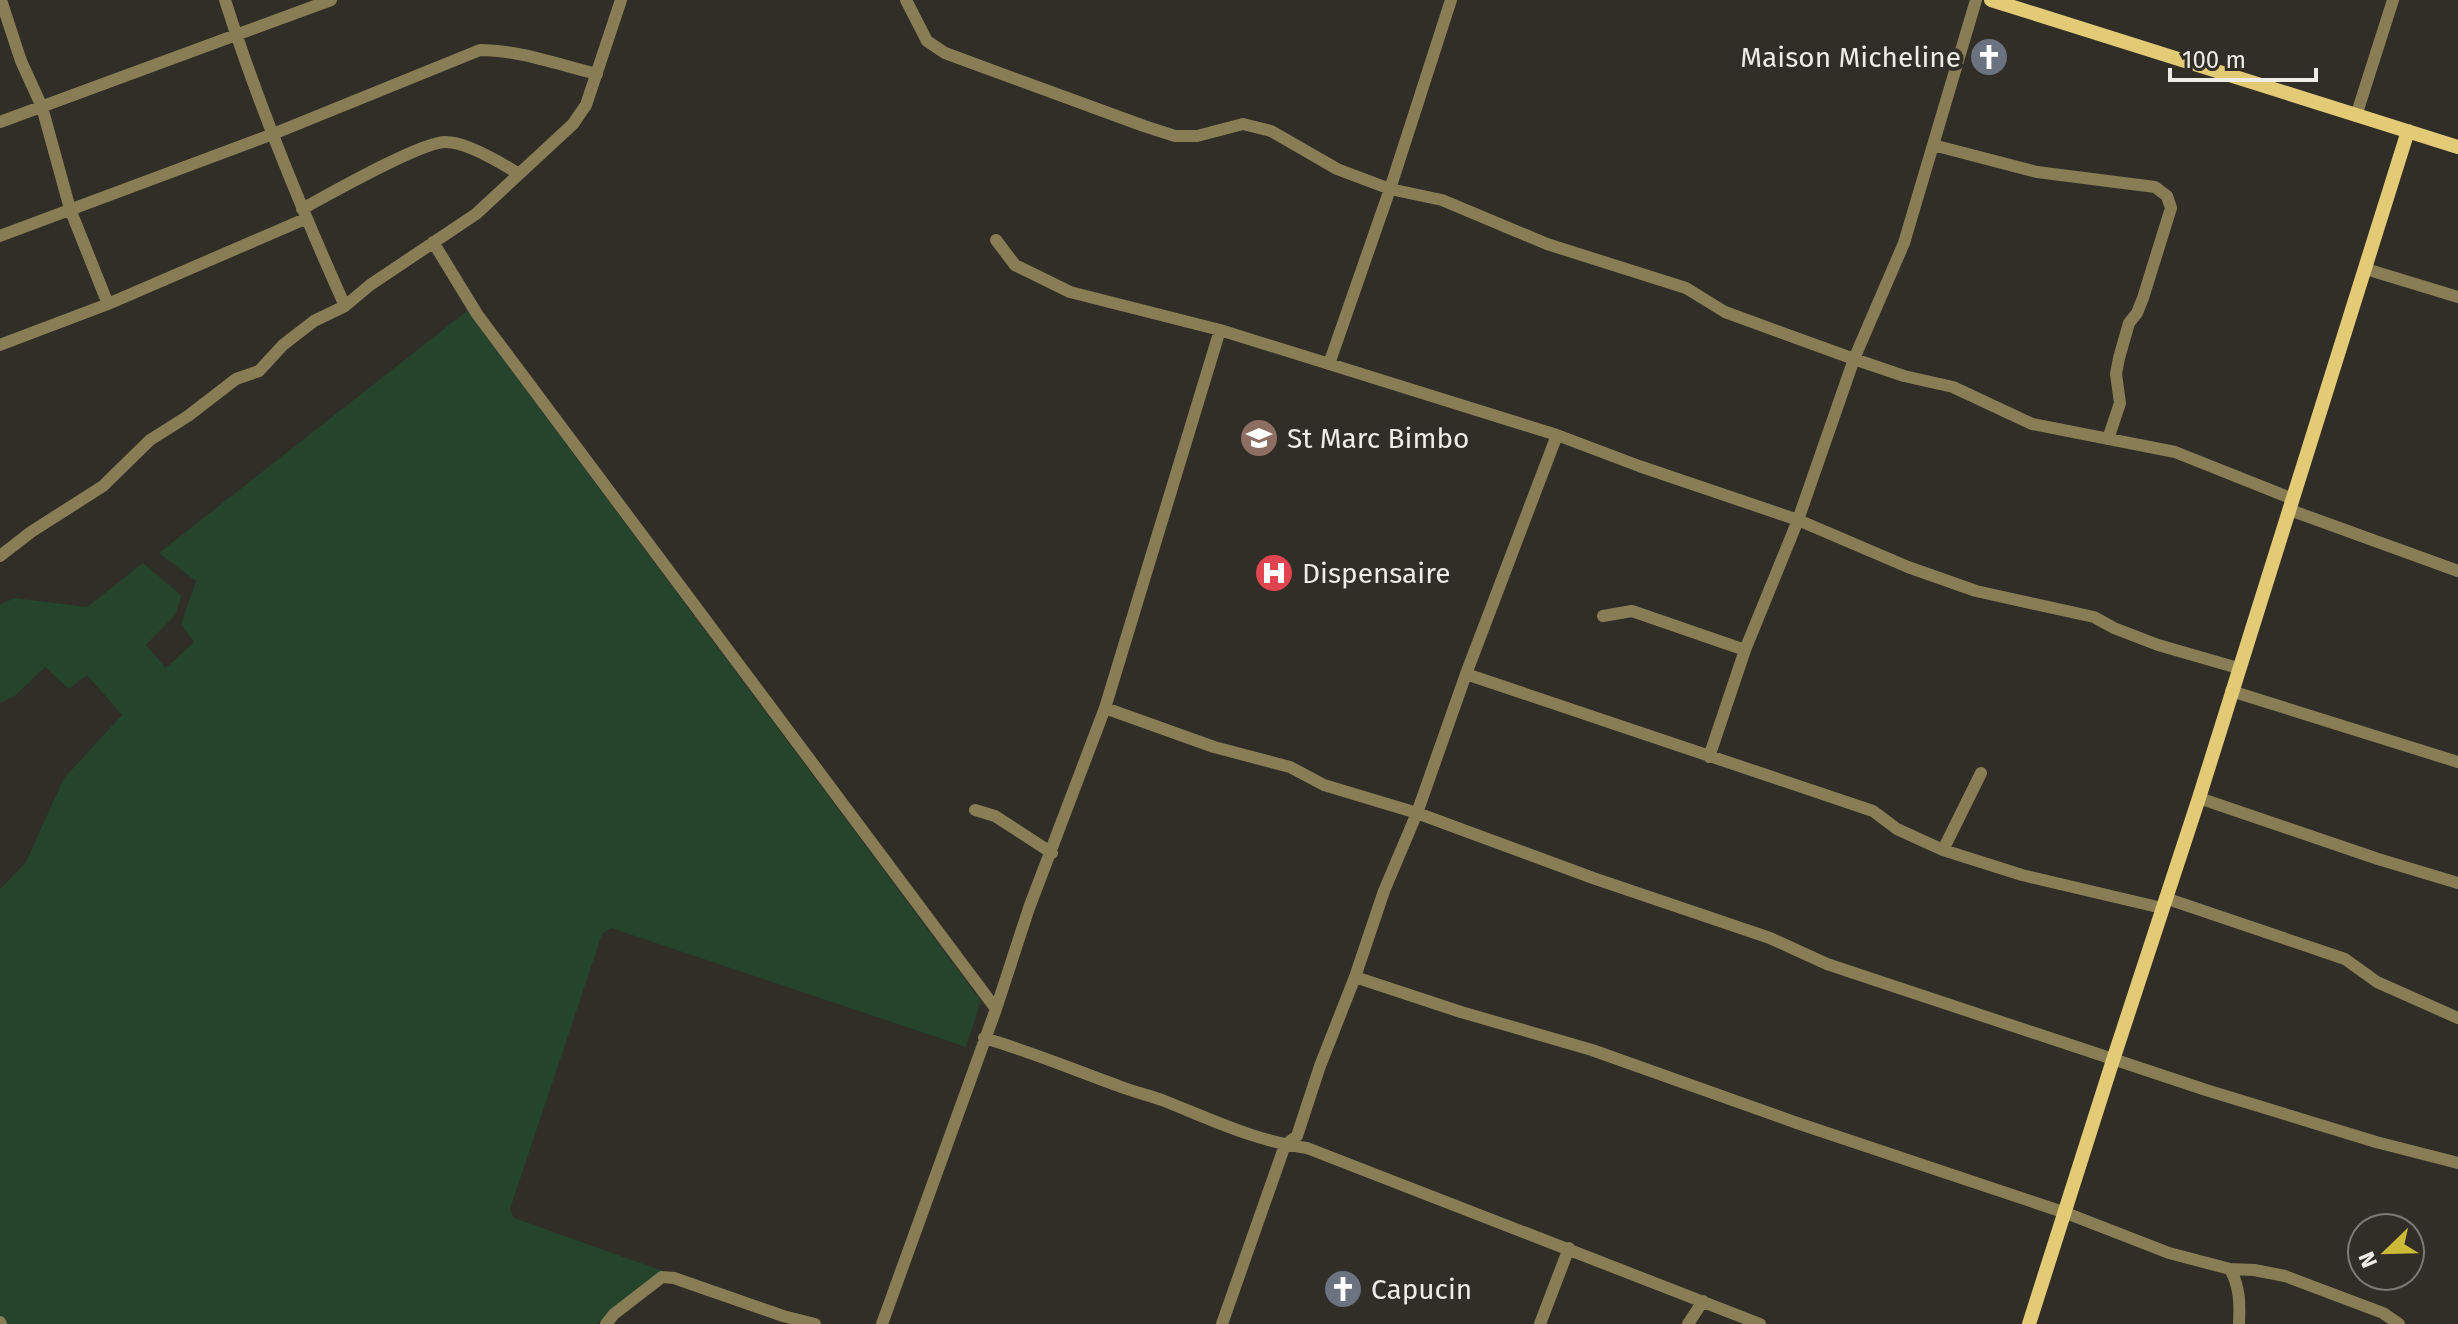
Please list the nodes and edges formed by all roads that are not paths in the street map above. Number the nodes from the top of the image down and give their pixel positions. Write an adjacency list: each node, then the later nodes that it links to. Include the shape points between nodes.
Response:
1 (225, 0): 10 (street)
2 (331, 0): 10 (street)
3 (621, 0): 11 (street)
4 (906, 0): 20 (street, via 927,41 945,53 1175,136 1243,124 1271,131 1337,169)
5 (1451, 0): 20 (street)
6 (1976, 0): 17 (street)
7 (1991, 0): 13 (main road)
8 (2393, 0): 13 (street)
9 (4, 2): 12 (street, via 21,61)
10 (237, 36): 12 (street); 16 (street)
11 (597, 74): 16 (street, via 480,50); 19 (street, via 573,124)
12 (42, 107): 14 (street); 21 (street)
13 (2356, 116): 15 (main road)
14 (0, 122)
15 (2408, 131): 18 (main road); 26 (main road)
16 (273, 134): 21 (street); 22 (street)
17 (1933, 145): 34 (street, via 1904,243); 37 (street, via 2037,172 2155,187 2167,196 2167,223 2119,358 2120,403)
18 (2458, 147)
19 (519, 174): 22 (street, via 447,142 424,147); 25 (street, via 476,214)
20 (1390, 189): 34 (street, via 1442,200 1547,244 1686,288 1725,312); 35 (street)
21 (70, 209): 23 (street); 28 (street)
22 (303, 214): 28 (street); 29 (street)
23 (0, 236)
24 (996, 240): 31 (street, via 1015,265 1070,292)
25 (433, 242): 29 (street); 30 (street)
26 (2366, 269): 27 (street); 38 (main road)
27 (2458, 297)
28 (108, 304): 33 (street)
29 (345, 306): 40 (street, via 314,321 259,371 236,379 150,440 103,486)
30 (477, 314): 32 (street); 59 (street)
31 (1220, 330): 35 (street); 47 (street)
32 (483, 332)
33 (0, 345)
34 (1854, 359): 37 (street, via 1953,387 2032,424); 39 (street)
35 (1329, 364): 36 (street)
36 (1557, 435): 39 (street); 45 (street)
37 (2108, 439): 38 (street, via 2175,452)
38 (2292, 504): 41 (street); 44 (main road)
39 (1798, 520): 43 (street); 44 (street, via 1976,591 2094,617 2158,645)
40 (0, 556)
41 (2458, 571)
42 (1603, 616): 43 (street, via 1632,611)
43 (1745, 650): 48 (street)
44 (2238, 668): 46 (main road)
45 (1466, 674): 48 (street); 53 (street)
46 (2231, 691): 49 (street); 51 (main road)
47 (1105, 708): 53 (street); 55 (street)
48 (1709, 757): 54 (street, via 1873,811 1897,829)
49 (2458, 762)
50 (1981, 773): 54 (street)
51 (2199, 798): 56 (street); 57 (main road)
52 (975, 810): 55 (street, via 995,816)
53 (1417, 813): 58 (street); 62 (street, via 1770,938 1827,964)
54 (1943, 850): 57 (street, via 2022,875)
55 (1052, 853): 59 (street)
56 (2458, 883)
57 (2164, 903): 60 (street, via 2345,959 2377,982); 62 (main road)
58 (1355, 977): 63 (street, via 1297,1136); 65 (street, via 1592,1050)
59 (996, 1009): 61 (street)
60 (2458, 1018)
61 (984, 1038): 63 (street); 72 (street)
62 (2113, 1060): 64 (street); 65 (main road)
63 (1285, 1145): 66 (street, via 1307,1148); 73 (street)
64 (2458, 1163)
65 (2066, 1213): 67 (street, via 2169,1253); 77 (main road)
66 (1569, 1248): 68 (street); 74 (street)
67 (2230, 1269): 78 (street, via 2238,1284); 79 (street, via 2285,1276)
68 (1703, 1301): 75 (street); 76 (street)
69 (778, 1320): 70 (street, via 662,1277); 71 (street)
70 (606, 1324)
71 (815, 1324)
72 (882, 1324)
73 (1222, 1324)
74 (1540, 1324)
75 (1688, 1324)
76 (1760, 1324)
77 (2029, 1324)
78 (2239, 1324)
79 (2399, 1324)

